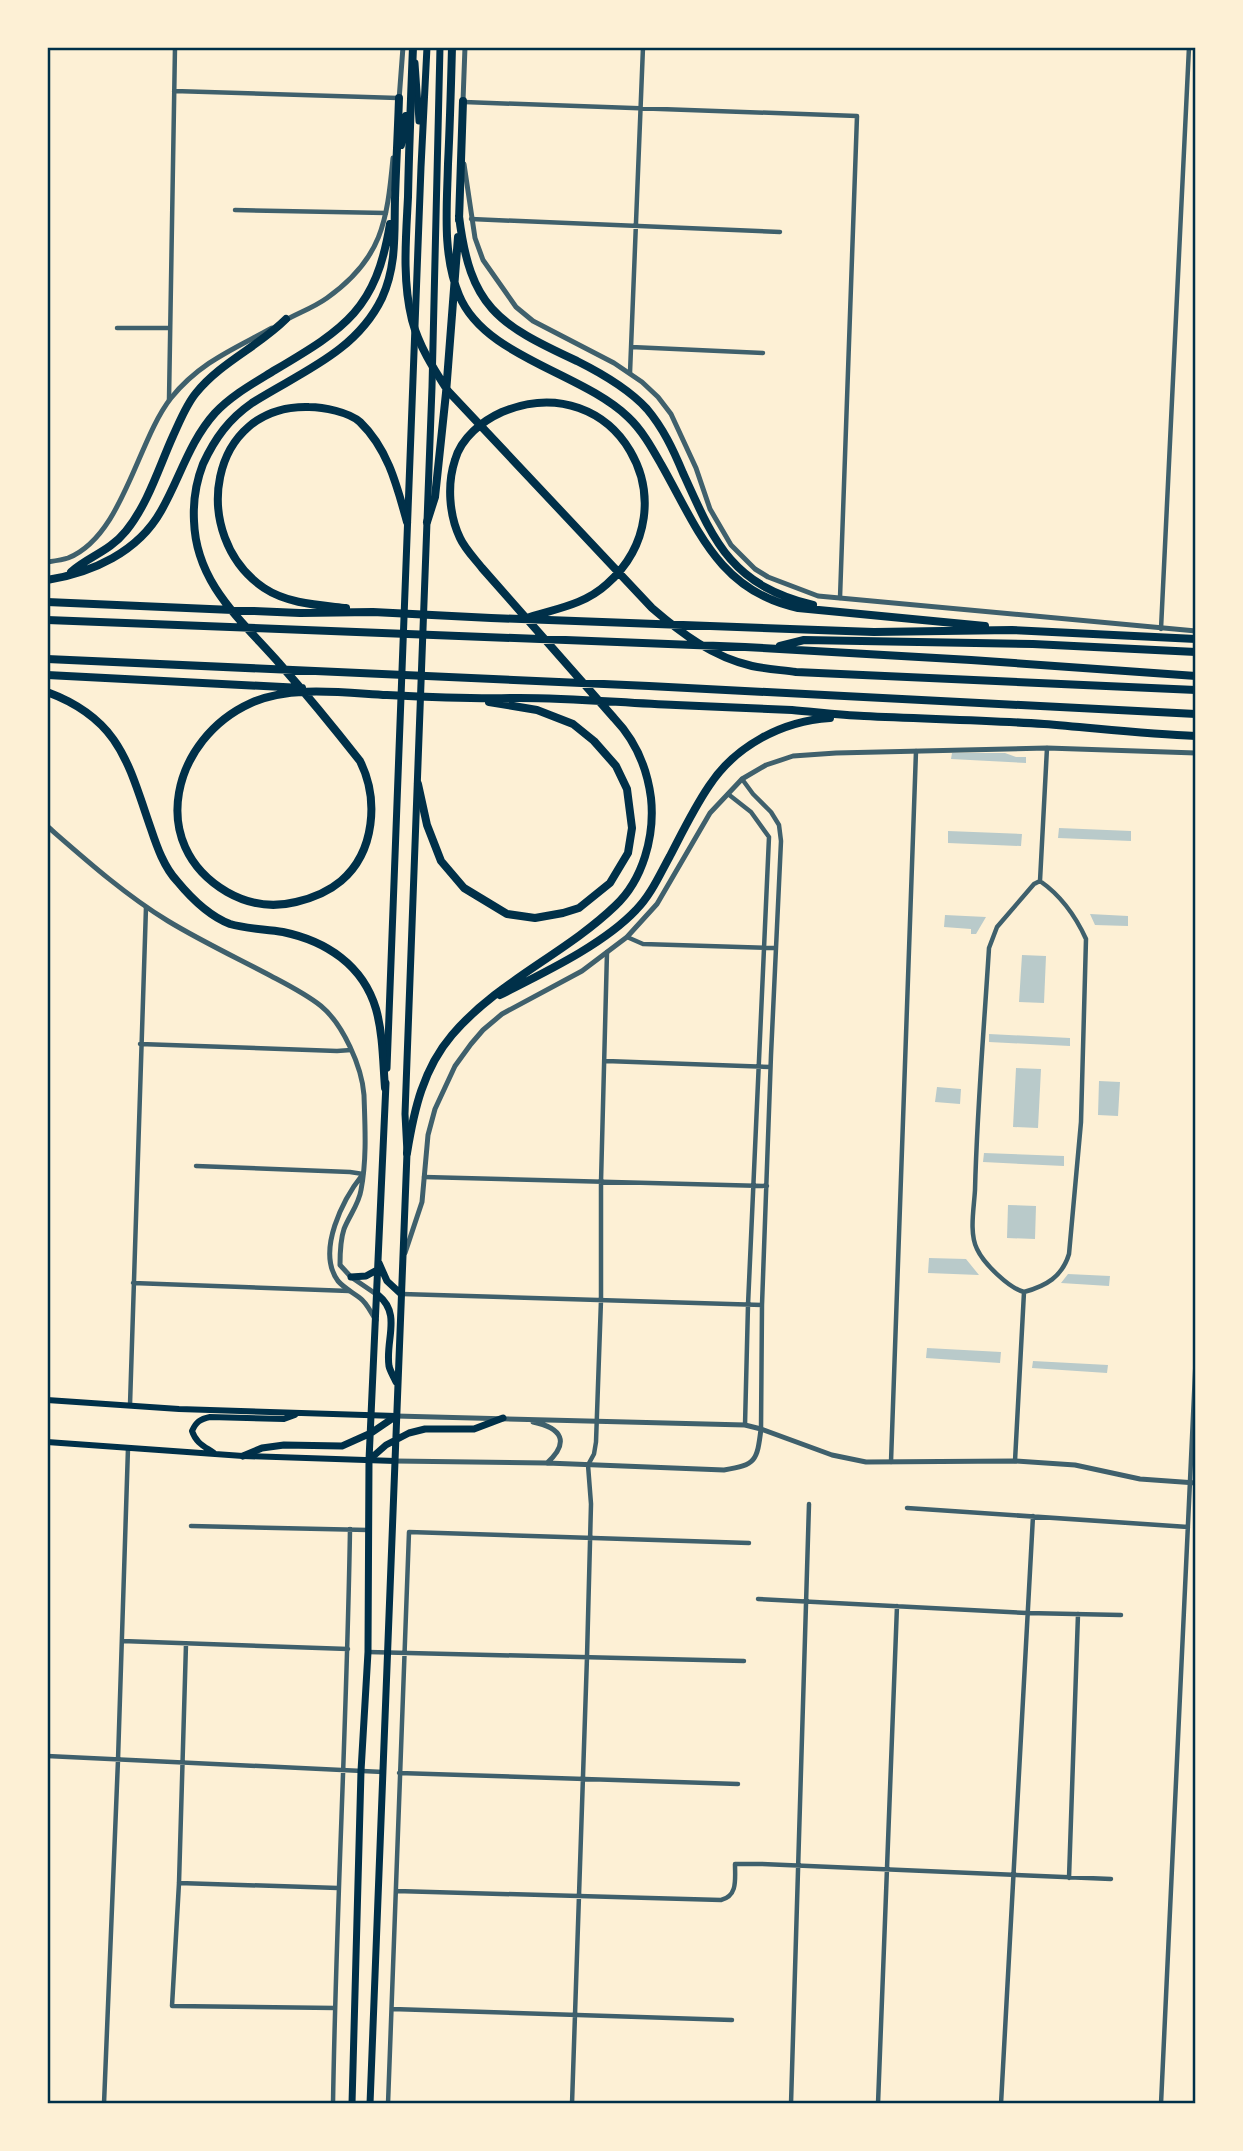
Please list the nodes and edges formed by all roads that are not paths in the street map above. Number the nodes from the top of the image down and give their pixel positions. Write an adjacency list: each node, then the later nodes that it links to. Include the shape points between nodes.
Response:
1 (175, 47): 11 (street)
2 (403, 47): 12 (street)
3 (413, 47): 10 (highway); 16 (highway)
4 (427, 47): 16 (highway)
5 (440, 47): 31 (highway)
6 (452, 47): 37 (highway, via 447,209 449,264 459,297 476,321 502,344 605,397 629,418 721,565 769,601)
7 (465, 47): 13 (street)
8 (643, 47): 14 (street)
9 (1189, 47): 42 (street)
10 (412, 79): 33 (highway, via 387,240 368,295 348,321 215,413 191,445 161,512 139,540 100,565); 50 (highway, via 408,296 430,365 448,391 652,608 680,632 713,652 752,666 796,672)
11 (174, 91): 12 (street); 25 (street)
12 (399, 98): 18 (street); 52 (highway, via 393,267 382,296 365,327 346,345 229,421 198,476 193,508 195,541 206,575 225,603 335,729 360,761 372,799 369,833 359,861 341,881 316,897 280,906 243,901 211,883 189,856 179,827 177,800 183,773 196,747 219,723 252,702 288,693)
13 (463, 102): 14 (street); 15 (highway)
14 (640, 108): 21 (street); 35 (street, via 857,116)
15 (462, 148): 19 (highway); 20 (street)
16 (421, 167): 30 (highway)
17 (235, 210): 18 (street)
18 (386, 213): 23 (street, via 382,231 360,269 327,298)
19 (459, 216): 31 (highway, via 446,393 435,497); 37 (highway, via 469,271 498,316 525,337 621,386 644,406 661,426 708,530 723,551 762,587)
20 (471, 219): 21 (street); 28 (street, via 483,260 516,307 533,321)
21 (636, 226): 22 (street); 26 (street)
22 (780, 232)
23 (286, 319): 29 (street, via 211,360); 33 (highway, via 270,336 227,363 193,396 141,509 125,532 107,551)
24 (117, 328): 25 (street)
25 (170, 328): 29 (street)
26 (631, 347): 27 (street); 28 (street)
27 (763, 353)
28 (631, 373): 35 (street, via 671,414 710,509 731,545 768,577 818,596)
29 (169, 401): 32 (street, via 112,517 78,552)
30 (407, 522): 38 (highway, via 392,472 376,441 358,420 324,407 291,406 261,417 237,438 222,465 217,497 221,522 244,569 265,588 293,601); 76 (highway)
31 (427, 522): 61 (highway)
32 (47, 562)
33 (66, 577): 34 (highway)
34 (47, 580)
35 (840, 598): 42 (street)
36 (47, 601): 38 (highway)
37 (830, 610): 41 (highway)
38 (373, 612): 40 (highway)
39 (47, 620): 45 (highway)
40 (524, 620): 41 (highway, via 874,632); 70 (highway, via 568,607 607,584 639,536 645,512 643,483 633,454 622,438 592,413 573,406 541,403 509,410 476,428 456,457 450,498 461,540 482,568 633,740 648,779 651,827 646,856 617,905)
41 (1012, 630): 44 (highway)
42 (1161, 630): 43 (street)
43 (1196, 631)
44 (1196, 639)
45 (774, 648): 46 (highway, via 804,640); 49 (highway)
46 (1196, 652)
47 (47, 659): 54 (highway)
48 (47, 675): 52 (highway)
49 (1196, 676)
50 (1196, 690)
51 (47, 692): 76 (highway, via 106,728 128,763 167,866 200,906 230,924 312,939 346,960 375,1008)
52 (333, 692): 53 (highway)
53 (469, 699): 55 (highway); 61 (highway, via 537,709 573,724 594,741 616,766 627,789 632,828 623,863 610,883 579,908 535,918 507,914 464,888 441,861)
54 (1196, 715)
55 (861, 716): 56 (highway); 70 (highway, via 791,724 756,740 710,785 637,909 613,931)
56 (1196, 736)
57 (1047, 748): 58 (street); 59 (street); 64 (street)
58 (916, 751): 60 (street, via 793,756); 118 (street)
59 (1196, 754)
60 (742, 779): 62 (street); 68 (street, via 779,825)
61 (418, 784): 77 (highway)
62 (727, 793): 66 (street, via 710,813 657,904); 67 (street, via 751,812 769,837)
63 (47, 826): 65 (street)
64 (1040, 881): 90 (street, via 1004,917 989,948 976,1157 977,1249 1007,1283); 90 (street, via 1076,918 1086,939 1081,1122 1066,1264 1051,1281)
65 (146, 907): 71 (street); 72 (street, via 302,992 334,1021)
66 (627, 937): 67 (street, via 643,944); 69 (street)
67 (764, 947): 68 (street); 74 (street)
68 (775, 948): 75 (street)
69 (607, 952): 73 (street); 80 (street, via 582,971 502,1014 471,1044 435,1109)
70 (485, 1002): 77 (highway, via 450,1037 423,1082)
71 (140, 1044): 72 (street); 88 (street)
72 (351, 1050): 79 (street, via 364,1092)
73 (606, 1060): 74 (street); 81 (street)
74 (759, 1066): 75 (street); 82 (street)
75 (770, 1067): 83 (street)
76 (386, 1088): 84 (highway)
77 (407, 1153): 85 (highway)
78 (196, 1166): 79 (street)
79 (363, 1174): 87 (street, via 361,1193 340,1245 340,1265); 89 (street, via 335,1223 331,1253 332,1271)
80 (424, 1177): 81 (street); 85 (street, via 422,1202)
81 (601, 1182): 82 (street); 93 (street)
82 (754, 1186): 83 (street); 94 (street)
83 (766, 1186): 95 (street)
84 (378, 1259): 86 (highway); 91 (highway, via 384,1277)
85 (402, 1262): 91 (highway)
86 (377, 1270): 87 (highway); 92 (highway)
87 (351, 1277): 92 (street)
88 (133, 1283): 89 (street); 100 (street)
89 (349, 1291): 96 (street, via 362,1299)
90 (1024, 1292): 117 (street)
91 (401, 1294): 93 (street); 98 (highway)
92 (377, 1295): 96 (highway); 98 (highway, via 391,1312 389,1366)
93 (601, 1300): 94 (street); 106 (street)
94 (748, 1304): 95 (street); 107 (street)
95 (762, 1305): 108 (street)
96 (376, 1320): 103 (highway)
97 (1196, 1352): 121 (street)
98 (397, 1386): 102 (highway)
99 (47, 1400): 100 (main road)
100 (130, 1406): 101 (main road)
101 (297, 1414): 103 (main road); 113 (main road, via 284,1419 202,1419 192,1431 194,1438)
102 (396, 1416): 103 (main road); 104 (street); 109 (highway); 110 (highway)
103 (371, 1417): 109 (highway)
104 (503, 1418): 105 (street); 110 (highway, via 474,1429 425,1429)
105 (520, 1419): 106 (street); 119 (street, via 557,1431 560,1448)
106 (597, 1422): 107 (street); 120 (street, via 594,1454)
107 (746, 1425): 108 (street)
108 (761, 1429): 118 (street, via 832,1455); 120 (street, via 759,1450 745,1466 724,1470)
109 (371, 1433): 114 (highway, via 342,1446 284,1445); 115 (highway)
110 (395, 1440): 115 (highway); 116 (highway)
111 (47, 1442): 112 (main road)
112 (128, 1448): 113 (main road); 137 (street)
113 (215, 1454): 114 (main road)
114 (243, 1456): 115 (main road)
115 (369, 1460): 116 (main road); 128 (highway)
116 (395, 1461): 119 (street); 141 (highway)
117 (1015, 1461): 118 (street); 121 (street)
118 (891, 1462)
119 (547, 1463): 120 (street)
120 (588, 1465): 129 (street)
121 (1193, 1483): 126 (street)
122 (809, 1504): 132 (street)
123 (907, 1508): 124 (street)
124 (1033, 1516): 126 (street); 134 (street)
125 (191, 1526): 127 (street)
126 (1188, 1527): 176 (street)
127 (351, 1529): 128 (street); 139 (street)
128 (368, 1530): 140 (highway)
129 (589, 1537): 130 (street); 142 (street, via 409,1532); 143 (street)
130 (750, 1544)
131 (758, 1599): 132 (street)
132 (806, 1601): 133 (street); 154 (street)
133 (897, 1606): 134 (street); 155 (street)
134 (1027, 1614): 135 (street); 156 (street)
135 (1078, 1614): 136 (street); 157 (street)
136 (1121, 1615)
137 (122, 1642): 138 (street); 146 (street)
138 (186, 1644): 139 (street); 147 (street)
139 (348, 1649): 148 (street)
140 (368, 1652): 141 (street); 149 (highway)
141 (387, 1652): 142 (street); 150 (highway)
142 (403, 1653): 143 (street); 151 (street)
143 (587, 1657): 144 (street); 152 (street)
144 (744, 1661)
145 (47, 1756): 146 (street)
146 (118, 1760): 147 (street); 167 (street)
147 (183, 1763): 148 (street); 159 (street)
148 (343, 1770): 149 (street); 160 (street)
149 (361, 1771): 150 (street); 169 (highway)
150 (383, 1772): 170 (highway)
151 (399, 1773): 152 (street); 161 (street)
152 (583, 1779): 153 (street); 162 (street)
153 (738, 1784)
154 (798, 1866): 155 (street); 162 (street, via 735,1864 733,1893 721,1900); 173 (street)
155 (887, 1868): 156 (street); 174 (street)
156 (1013, 1876): 157 (street); 175 (street)
157 (1069, 1878): 158 (street)
158 (1111, 1880)
159 (179, 1883): 160 (street); 163 (street, via 172,2006)
160 (338, 1888): 163 (street)
161 (396, 1891): 162 (street); 164 (street)
162 (579, 1897): 165 (street)
163 (335, 2008): 168 (street)
164 (392, 2009): 165 (street); 171 (street)
165 (574, 2014): 166 (street); 172 (street)
166 (732, 2020)
167 (104, 2104)
168 (333, 2104)
169 (352, 2104)
170 (370, 2104)
171 (388, 2104)
172 (572, 2104)
173 (791, 2104)
174 (878, 2104)
175 (1001, 2104)
176 (1161, 2104)

